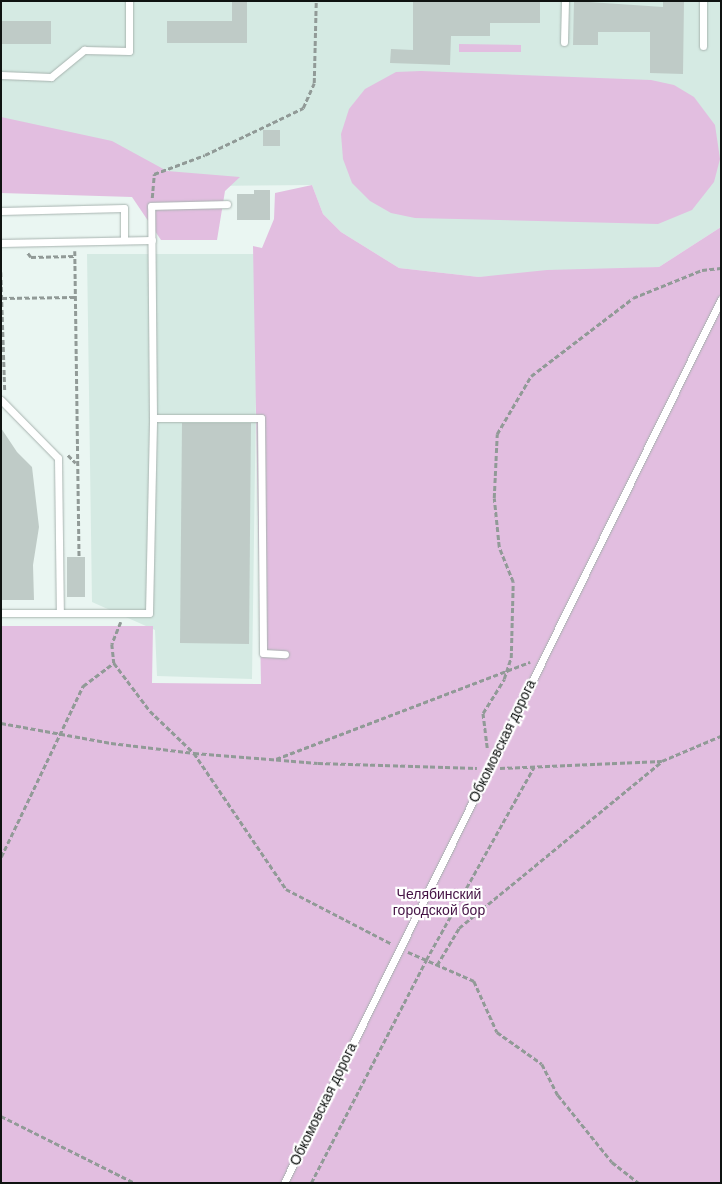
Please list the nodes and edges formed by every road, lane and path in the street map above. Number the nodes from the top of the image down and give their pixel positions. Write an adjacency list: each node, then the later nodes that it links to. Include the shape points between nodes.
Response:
1 (129, 1): 7 (lane, via 129,51 84,50 51,77)
2 (316, 1): 9 (path, via 314,83 303,108 214,151 154,174)
3 (564, 1): 5 (lane)
4 (703, 1): 6 (lane)
5 (564, 42)
6 (702, 46)
7 (1, 75)
8 (228, 204): 9 (lane)
9 (151, 206): 12 (lane)
10 (1, 211): 11 (lane, via 124,208)
11 (124, 240): 12 (lane); 13 (lane)
12 (152, 240): 24 (lane)
13 (74, 242): 14 (lane); 16 (path)
14 (1, 243)
15 (19, 252): 16 (path, via 28,252 31,257)
16 (75, 256): 19 (path)
17 (721, 268): 34 (path, via 702,270 633,298 531,376 496,434 494,498 499,547 513,582)
18 (1, 272): 20 (path)
19 (76, 297): 20 (path); 26 (path)
20 (2, 298): 22 (path, via 3,386)
21 (721, 299): 32 (lane, Обкомовская дорога)
22 (9, 397)
23 (1, 400): 30 (lane, via 58,458)
24 (153, 418): 28 (lane, via 149,613); 31 (lane, via 261,418 263,653)
25 (64, 451): 26 (path)
26 (77, 464): 27 (path)
27 (79, 556)
28 (126, 612): 30 (lane); 33 (path, via 112,644)
29 (1, 613): 30 (lane)
30 (60, 613)
31 (284, 654)
32 (544, 657): 34 (path); 42 (lane, Обкомовская дорога)
33 (114, 663): 36 (path, via 83,686); 38 (path, via 150,711)
34 (508, 669): 39 (path); 42 (path, via 483,713)
35 (1, 722): 36 (path)
36 (59, 732): 38 (path, via 111,743); 43 (path)
37 (721, 736): 40 (path)
38 (194, 753): 39 (path); 44 (path, via 286,889)
39 (275, 760): 42 (path)
40 (662, 761): 41 (path); 46 (path, via 459,928)
41 (534, 767): 42 (path); 45 (path)
42 (489, 768): 44 (lane, Обкомовская дорога)
43 (1, 857)
44 (398, 947): 45 (path); 51 (lane, Обкомовская дорога)
45 (426, 960): 46 (path); 52 (path)
46 (437, 965): 53 (path, via 474,981 497,1032 542,1064 558,1095 612,1162)
47 (1, 1111): 49 (path)
48 (1, 1116): 49 (path)
49 (6, 1118): 50 (path)
50 (135, 1183)
51 (284, 1183)
52 (311, 1183)
53 (639, 1183)

